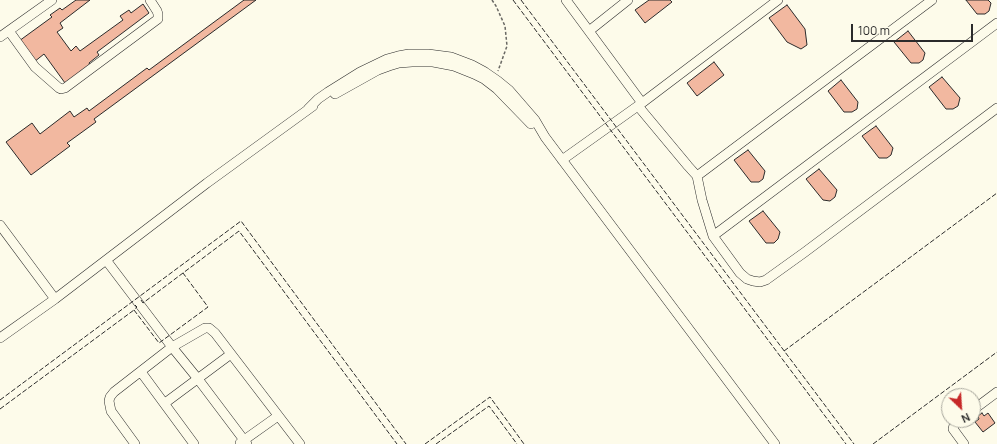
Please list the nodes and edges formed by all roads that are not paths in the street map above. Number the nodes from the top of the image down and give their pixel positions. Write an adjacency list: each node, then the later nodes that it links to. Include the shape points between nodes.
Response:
1 (52, 0): 8 (street)
2 (150, 0): 8 (street, via 157,11 158,19 61,89 35,67)
3 (566, 0): 9 (street)
4 (628, 0): 9 (street)
5 (778, 0): 11 (street)
6 (932, 0): 16 (street)
7 (997, 23): 18 (street)
8 (9, 31): 10 (street)
9 (589, 31): 11 (street)
10 (0, 38)
11 (640, 104): 15 (street); 16 (street)
12 (997, 108): 18 (street, via 766,280 760,282 747,279)
13 (308, 109): 14 (street, via 378,70 400,63 433,62 454,66 484,79 505,96); 14 (street, via 328,92 387,59 409,54 428,54 451,57 495,78 519,101); 19 (street)
14 (545, 137): 15 (street)
15 (562, 160): 35 (street)
16 (697, 176): 18 (street)
17 (0, 225): 20 (street)
18 (713, 236)
19 (106, 260): 20 (street); 22 (street)
20 (55, 298): 21 (street)
21 (0, 338)
22 (172, 348): 23 (street, via 209,328); 24 (street); 25 (street)
23 (231, 354): 25 (street); 29 (street)
24 (141, 372): 27 (street); 32 (street, via 114,392 108,402 114,416)
25 (198, 379): 27 (street); 31 (street)
26 (996, 395): 28 (street)
27 (165, 403): 33 (street)
28 (981, 405)
29 (278, 416): 31 (street); 34 (street)
30 (953, 428): 36 (street)
31 (243, 443)
32 (135, 444)
33 (194, 444)
34 (300, 444)
35 (775, 444)
36 (964, 444)

